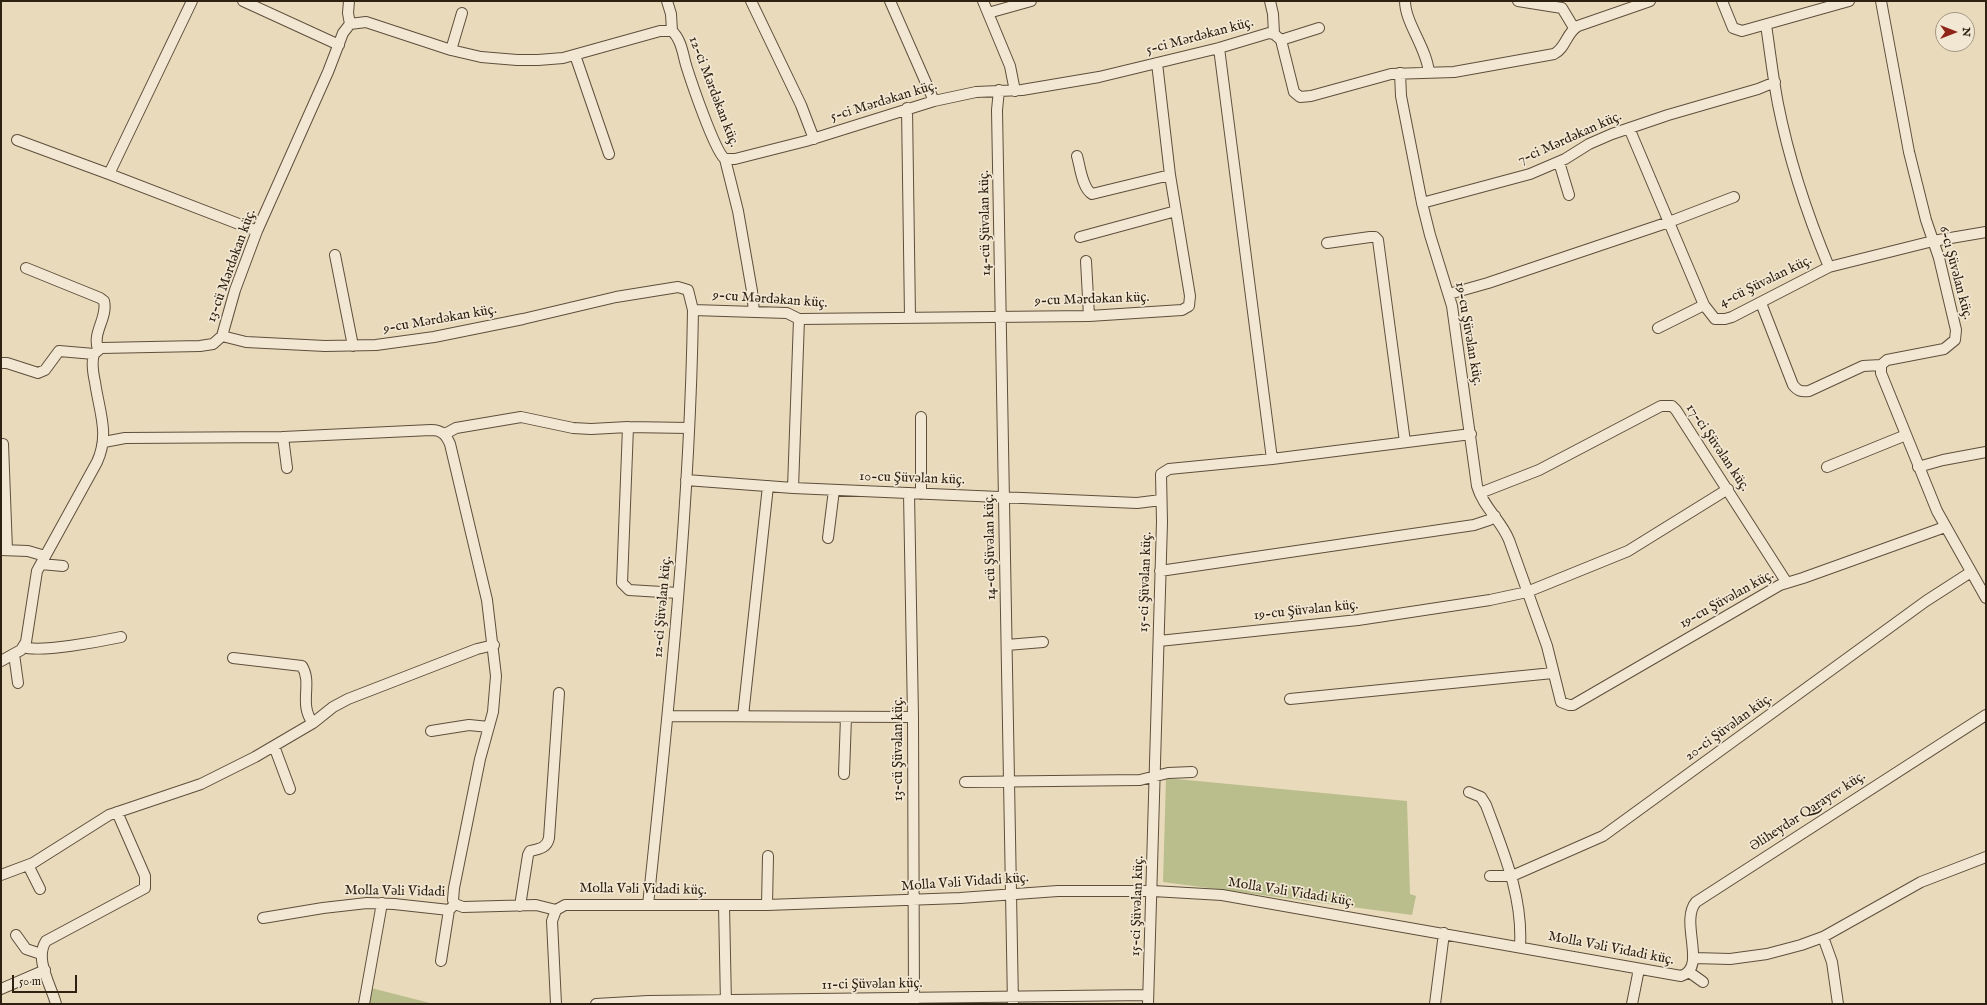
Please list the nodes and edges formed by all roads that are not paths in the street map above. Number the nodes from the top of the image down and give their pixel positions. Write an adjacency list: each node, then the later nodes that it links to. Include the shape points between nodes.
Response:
1 (192, 1): 43 (street)
2 (243, 1): 24 (street)
3 (349, 1): 18 (street)
4 (667, 1): 22 (street)
5 (751, 1): 37 (street)
6 (890, 1): 34 (street)
7 (983, 1): 17 (street)
8 (1031, 1): 17 (street)
9 (1270, 1): 23 (street)
10 (1405, 1): 30 (street, via 1406,11 1426,58)
11 (1518, 1): 21 (street, via 1562,8)
12 (1650, 1): 21 (street)
13 (1722, 1): 19 (street, via 1729,21 1736,30)
14 (1849, 1): 19 (street)
15 (1882, 1): 53 (street, 6-cı Şüvəlan küç., via 1909,152)
16 (462, 13): 26 (street)
17 (988, 13): 33 (street, via 1010,66)
18 (350, 24): 24 (street, 13-cü Mərdəkan küç.); 26 (street, 12-ci Mərdəkan küç., via 366,22)
19 (1766, 25): 31 (street)
20 (1319, 28): 23 (street, 5-ci Mərdəkan küç.)
21 (1574, 28): 30 (street, via 1561,50 1547,57 1470,70)
22 (672, 31): 27 (street, 12-ci Mərdəkan küç., via 660,31); 41 (street, 12-ci Mərdəkan küç., via 678,40 716,145)
23 (1277, 37): 25 (street, 5-ci Mərdəkan küç., via 1264,34); 29 (street, via 1294,92 1300,97)
24 (339, 44): 50 (street, 13-cü Mərdəkan küç.)
25 (1219, 48): 28 (street, 5-ci Mərdəkan küç.); 85 (street)
26 (451, 50): 27 (street, 12-ci Mərdəkan küç., via 481,57 516,60 551,60)
27 (575, 55): 39 (street)
28 (1157, 63): 33 (street, 5-ci Mərdəkan küç., via 1099,77); 44 (street, 9-cu Mərdəkan küç.)
29 (1400, 73): 30 (street); 47 (street, 19-cu Şüvəlan küç., via 1401,96)
30 (1429, 73)
31 (1775, 82): 36 (street, 7-ci Mərdəkan küç.); 57 (street, via 1800,192)
32 (999, 90): 33 (street, 5-ci Mərdəkan küç.); 34 (street, 5-ci Mərdəkan küç.); 66 (street, 14-cü Şüvəlan küç., via 997,110)
33 (1014, 91)
34 (934, 101): 35 (street, 5-ci Mərdəkan küç.)
35 (907, 108): 37 (street, 5-ci Mərdəkan küç.); 65 (street)
36 (1630, 128): 42 (street, 7-ci Mərdəkan küç., via 1595,141); 49 (street, 4-cü Şüvəlan küç.)
37 (814, 138): 41 (street, 5-ci Mərdəkan küç., via 735,159)
38 (17, 140): 43 (street)
39 (609, 154)
40 (1077, 156): 44 (street, via 1086,187 1092,194)
41 (725, 159): 63 (street, 12-ci Mərdəkan küç., via 738,210)
42 (1559, 162): 45 (street); 47 (street, 7-ci Mərdəkan küç., via 1530,174)
43 (109, 174): 50 (street)
44 (1170, 175): 48 (street, 9-cu Mərdəkan küç.)
45 (1569, 195)
46 (1734, 197): 49 (street)
47 (1422, 203): 59 (street, 19-cu Şüvəlan küç., via 1431,241)
48 (1176, 211): 52 (street); 64 (street, 9-cu Mərdəkan küç., via 1190,296 1189,306 1176,311)
49 (1668, 222): 59 (street, via 1488,284); 61 (street, 4-cü Şüvəlan küç.)
50 (257, 232): 69 (street, 13-cü Mərdəkan küç., via 235,290)
51 (1986, 232): 53 (street, 4-cü Şüvəlan küç.)
52 (1080, 237)
53 (1933, 241): 57 (street, 4-cü Şüvəlan küç.); 73 (street, 6-cı Şüvəlan küç., via 1955,324 1955,340 1944,349 1887,360)
54 (1326, 243): 82 (street, via 1370,237 1376,237 1378,240)
55 (335, 254): 70 (street)
56 (1086, 261): 64 (street)
57 (1829, 267): 60 (street, 4-cü Şüvəlan küç.)
58 (26, 268): 71 (street, via 104,301 104,311 96,337)
59 (1449, 294): 78 (street, 19-cu Şüvəlan küç.)
60 (1761, 303): 61 (street, 4-cü Şüvəlan küç., via 1720,320 1710,315); 73 (street, via 1797,390 1809,391 1863,366)
61 (1704, 305): 68 (street)
62 (694, 310): 63 (street, 9-cu Mərdəkan küç.); 70 (street, 9-cu Mərdəkan küç., via 688,290 678,287 616,296 522,319 404,342); 76 (street, 12-ci Şüvəlan küç.)
63 (754, 312): 67 (street, 9-cu Mərdəkan küç., via 787,313)
64 (1089, 316): 66 (street, 9-cu Mərdəkan küç.)
65 (910, 317): 66 (street, 9-cu Mərdəkan küç.); 67 (street, 9-cu Mərdəkan küç.)
66 (1001, 317): 97 (street, 14-cü Şüvəlan küç.)
67 (799, 319): 91 (street)
68 (1658, 328)
69 (222, 336): 70 (street, 9-cu Mərdəkan küç., via 246,342); 71 (street, 13-cü Mərdəkan küç., via 208,346)
70 (354, 346)
71 (96, 351): 72 (street, 13-cü Mərdəkan küç., via 59,351 45,370 38,373); 81 (street, via 93,369)
72 (1, 363)
73 (1881, 365): 79 (street, via 1882,377)
74 (921, 417): 96 (street)
75 (628, 427): 76 (street); 77 (street, via 573,428 521,417 456,428); 109 (street, via 622,583 629,590)
76 (689, 428): 89 (street, 12-ci Şüvəlan küç.)
77 (445, 434): 80 (street, via 431,430); 114 (street, via 450,444 470,523)
78 (1471, 434): 82 (street, 15-ci Şüvəlan küç.); 95 (street, 19-cu Şüvəlan küç.)
79 (1906, 435): 86 (street); 87 (street)
80 (283, 437): 81 (street, via 126,438); 88 (street)
81 (104, 442): 103 (street, via 97,462)
82 (1405, 442): 85 (street, 15-ci Şüvəlan küç.)
83 (3, 444): 102 (street)
84 (1986, 452): 87 (street)
85 (1272, 459): 98 (street, 15-ci Şüvəlan küç., via 1164,471 1160,479)
86 (1827, 467)
87 (1918, 467): 100 (street)
88 (287, 468)
89 (686, 480): 90 (street, 10-cu Şüvəlan küç.); 109 (street, 12-ci Şüvəlan küç.)
90 (768, 486): 91 (street, 10-cu Şüvəlan küç.); 126 (street)
91 (793, 488): 93 (street, 10-cu Şüvəlan küç.)
92 (1728, 489): 95 (street, 17-ci Şüvəlan küç., via 1676,410 1661,406 1539,470); 107 (street, 17-ci Şüvəlan küç.); 108 (street, 19-cu Şüvəlan küç., via 1628,551)
93 (834, 490): 94 (street, 10-cu Şüvəlan küç.); 101 (street)
94 (909, 493): 96 (street, 10-cu Şüvəlan küç.); 128 (street, 13-cü Şüvəlan küç.)
95 (1480, 493): 99 (street, 19-cu Şüvəlan küç.)
96 (921, 494): 97 (street, 10-cu Şüvəlan küç.)
97 (1004, 497): 98 (street, 10-cu Şüvəlan küç., via 1137,503); 115 (street, 14-cü Şüvəlan küç.)
98 (1161, 500): 105 (street, 15-ci Şüvəlan küç.)
99 (1495, 516): 105 (street, via 1474,525); 108 (street, 19-cu Şüvəlan küç., via 1509,540)
100 (1945, 527): 106 (street); 107 (street, 19-cu Şüvəlan küç.)
101 (828, 538)
102 (4, 550): 103 (street, via 28,551)
103 (43, 560): 104 (street); 116 (street, via 35,578 27,638)
104 (63, 566)
105 (1160, 571): 112 (street, 15-ci Şüvəlan küç.)
106 (1971, 572): 110 (street); 146 (street, 20-ci Şüvəlan küç., via 1926,601 1603,836)
107 (1787, 583): 120 (street, 19-cu Şüvəlan küç., via 1774,588 1573,705 1561,702)
108 (1527, 592): 112 (street, 19-cu Şüvəlan küç., via 1358,620); 120 (street, 19-cu Şüvəlan küç., via 1547,646)
109 (678, 594): 125 (street, 12-ci Şüvəlan küç.)
110 (1986, 598)
111 (122, 637): 116 (street, via 34,649)
112 (1159, 641): 135 (street, 15-ci Şüvəlan küç.)
113 (1043, 642): 115 (street)
114 (494, 645): 129 (street, via 477,649 348,699); 130 (street, via 496,689)
115 (1007, 646): 137 (street, 14-cü Şüvəlan küç.)
116 (23, 647): 117 (street)
117 (14, 654): 119 (street); 121 (street)
118 (233, 658): 129 (street, via 302,666 306,672 305,710)
119 (1, 661)
120 (1553, 673): 123 (street)
121 (18, 684)
122 (559, 693): 155 (street, via 548,844 530,851)
123 (1290, 699)
124 (1986, 715): 164 (street, Əliheydər Qarayev küç., via 1696,902 1689,914)
125 (668, 716): 126 (street); 152 (street, 12-ci Şüvəlan küç.)
126 (744, 716): 127 (street)
127 (846, 717): 128 (street); 134 (street)
128 (913, 718): 150 (street, 13-cü Şüvəlan küç.)
129 (313, 723): 132 (street)
130 (489, 727): 131 (street, via 469,725); 156 (street, via 480,759)
131 (431, 731)
132 (274, 746): 138 (street); 140 (street, via 201,784)
133 (1192, 772): 135 (street)
134 (844, 774)
135 (1156, 776): 137 (street, via 1140,780); 148 (street, 15-ci Şüvəlan küç.)
136 (965, 782): 137 (street)
137 (1010, 782): 149 (street, 14-cü Şüvəlan küç.)
138 (290, 789)
139 (1469, 792): 146 (street, via 1481,797 1486,805)
140 (117, 812): 143 (street, via 103,818); 163 (street, via 145,876 145,888 53,936 46,941)
141 (768, 856): 154 (street)
142 (1986, 857): 161 (street, Molla Vəli Vidadi küç., via 1921,882)
143 (28, 865): 144 (street); 147 (street)
144 (1, 875)
145 (1490, 876): 146 (street, 20-ci Şüvəlan küç.)
146 (1512, 876): 162 (street, via 1520,916)
147 (40, 889)
148 (1153, 891): 149 (street, Molla Vəli Vidadi küç.); 159 (street, Molla Vəli Vidadi küç., via 1222,895); 172 (street, 15-ci Şüvəlan küç.)
149 (1010, 894): 150 (street, Molla Vəli Vidadi küç.); 171 (street, 14-cü Şüvəlan küç.)
150 (913, 901): 154 (street, Molla Vəli Vidadi küç.); 173 (street, 13-cü Şüvəlan küç.)
151 (382, 903): 156 (street, Molla Vəli Vidadi); 158 (street, Molla Vəli Vidadi, via 352,904); 177 (street)
152 (648, 905): 153 (street, Molla Vəli Vidadi küç.); 157 (street, Molla Vəli Vidadi küç., via 571,904)
153 (724, 905): 154 (street, Molla Vəli Vidadi küç.); 174 (street)
154 (767, 905)
155 (520, 906): 156 (street, Molla Vəli Vidadi); 157 (street, Molla Vəli Vidadi, via 543,906)
156 (452, 907): 165 (street)
157 (556, 910): 178 (street, via 553,914 552,930)
158 (263, 918)
159 (1444, 933): 162 (street, Molla Vəli Vidadi küç.); 180 (street)
160 (16, 935): 163 (street, via 26,948)
161 (1823, 937): 164 (street, Molla Vəli Vidadi küç., via 1767,954 1724,959); 182 (street, via 1832,962)
162 (1520, 946): 166 (street, Molla Vəli Vidadi küç.)
163 (41, 954): 167 (street)
164 (1694, 958): 168 (street, Molla Vəli Vidadi küç.)
165 (441, 961)
166 (1638, 969): 168 (street, Molla Vəli Vidadi küç., via 1677,976); 181 (street)
167 (45, 970): 170 (street); 176 (street)
168 (1689, 972): 169 (street)
169 (1703, 982)
170 (1, 988)
171 (1013, 1000): 172 (street, 11-ci Şüvəlan küç.); 173 (street, 11-ci Şüvəlan küç.)
172 (1148, 1000)
173 (914, 1001): 175 (street, 11-ci Şüvəlan küç.)
174 (726, 1002): 175 (street, 11-ci Şüvəlan küç.); 179 (street, 11-ci Şüvəlan küç., via 632,1001)
175 (793, 1002)
176 (56, 1004)
177 (364, 1004)
178 (556, 1004)
179 (596, 1004)
180 (1435, 1004)
181 (1632, 1004)
182 (1838, 1004)

